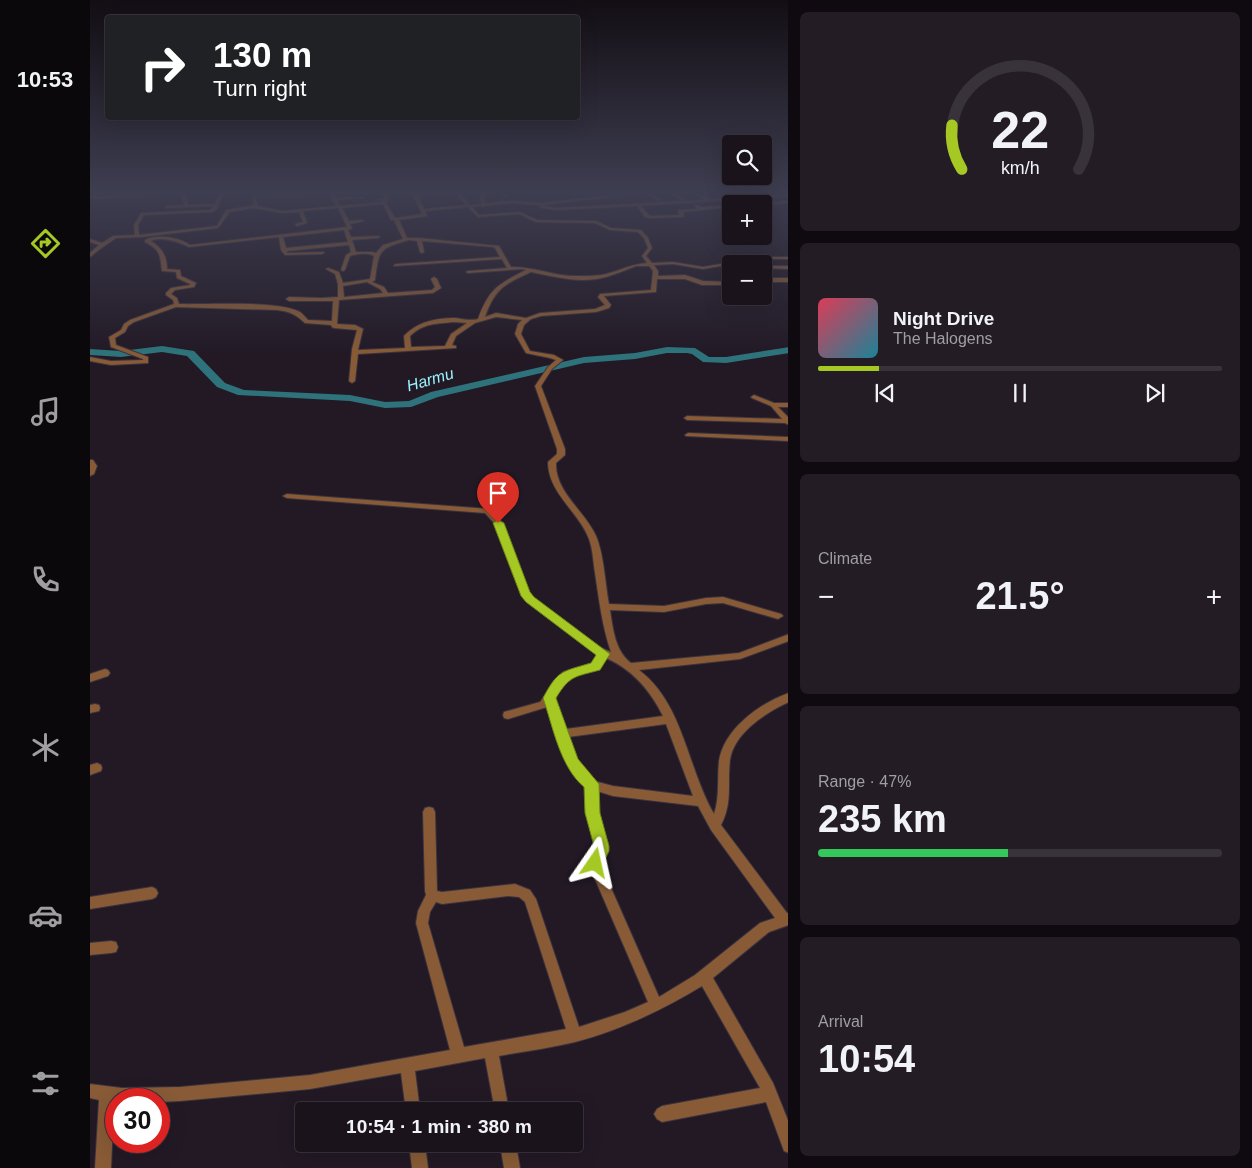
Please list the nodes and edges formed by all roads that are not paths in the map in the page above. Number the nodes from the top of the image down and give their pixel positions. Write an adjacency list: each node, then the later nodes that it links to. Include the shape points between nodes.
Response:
1 (100, 247): 14 (street)
2 (157, 247): 41 (street, via 164,270 178,271 179,277 194,283 168,294)
3 (283, 247): 10 (street)
4 (309, 247): 10 (street)
5 (352, 247): 13 (street)
6 (385, 247): 15 (street)
7 (421, 247): 11 (street)
8 (495, 247): 16 (street)
9 (650, 247): 21 (street, via 644,257)
10 (283, 250): 12 (street, via 286,255)
11 (422, 252)
12 (322, 253)
13 (354, 253): 15 (street); 27 (street, via 348,255)
14 (90, 256)
15 (376, 256): 35 (street)
16 (502, 258): 20 (street); 26 (street)
17 (772, 258): 18 (street)
18 (788, 258)
19 (722, 264): 22 (street)
20 (396, 265)
21 (653, 266): 22 (street, via 673,262); 28 (street, via 635,265 602,276 576,278); 30 (street)
22 (703, 268): 31 (street)
23 (772, 268): 24 (street)
24 (788, 268)
25 (328, 269): 36 (street, via 337,273)
26 (510, 269): 28 (street); 29 (street)
27 (343, 270)
28 (531, 270): 42 (street, via 498,287)
29 (468, 272)
30 (655, 278): 31 (street); 43 (street, via 653,291 602,295 608,305 604,309)
31 (668, 278): 37 (street, via 685,277 705,284)
32 (434, 279): 38 (street, via 437,290)
33 (772, 280): 34 (street)
34 (788, 280)
35 (369, 282): 36 (street); 38 (street, via 382,288)
36 (341, 284): 39 (street)
37 (722, 284)
38 (386, 295): 39 (street)
39 (339, 298): 40 (street); 45 (street)
40 (289, 299)
41 (177, 305): 45 (street, via 283,310 299,313 307,322); 49 (street, via 128,323 121,333 112,337 113,346)
42 (481, 319): 43 (street, via 498,315); 44 (street)
43 (524, 319): 64 (street, via 518,334 526,351 560,360 550,368 538,389 561,448 561,455 552,462 551,471 595,544)
44 (474, 322): 46 (street, via 453,335); 48 (street, via 441,321 417,327 407,336)
45 (334, 323): 50 (street, via 336,327 360,329)
46 (447, 347): 47 (street); 48 (street)
47 (454, 347)
48 (408, 350): 50 (street)
49 (130, 351): 51 (street)
50 (355, 352): 53 (street)
51 (138, 354): 52 (street, via 147,362 111,363)
52 (90, 359)
53 (352, 381)
54 (754, 397): 55 (street)
55 (773, 405): 56 (street); 58 (street)
56 (788, 405)
57 (687, 418): 58 (street)
58 (788, 422)
59 (688, 435): 60 (street)
60 (788, 439)
61 (90, 462): 62 (street, via 93,466)
62 (90, 474)
63 (287, 496): 67 (street, via 486,511 498,523 530,600)
64 (606, 607): 65 (street, via 664,609 723,600); 68 (street, via 613,645)
65 (778, 616)
66 (788, 637): 69 (street, via 740,656)
67 (604, 654): 68 (street); 73 (street, via 596,666 566,675)
68 (620, 660): 69 (street)
69 (629, 667): 75 (street, via 652,686)
70 (105, 673): 71 (street)
71 (90, 678)
72 (788, 697): 80 (street, via 771,706 733,737 726,750 723,812)
73 (549, 698): 74 (street, via 543,705); 76 (street)
74 (508, 716)
75 (670, 719): 76 (street); 78 (street)
76 (562, 734): 77 (street, via 577,770)
77 (591, 784): 78 (street, via 613,791); 88 (street, via 592,813 602,846 596,858 598,872)
78 (701, 802): 80 (street)
79 (429, 812): 82 (street)
80 (715, 826): 84 (street)
81 (152, 893): 83 (street)
82 (433, 895): 89 (street, via 442,898 508,890 525,892); 91 (street, via 424,911 422,923)
83 (90, 903)
84 (786, 919): 87 (street, via 765,928)
85 (111, 947): 86 (street)
86 (90, 949)
87 (704, 976): 88 (street); 96 (street)
88 (656, 1005): 89 (street, via 626,1019)
89 (575, 1035): 90 (street)
90 (491, 1049): 91 (street); 98 (street)
91 (459, 1055): 92 (street)
92 (407, 1064): 95 (street, via 310,1082); 97 (street)
93 (90, 1091): 94 (street)
94 (105, 1093)
95 (170, 1094)
96 (770, 1094): 99 (street); 101 (street)
97 (412, 1102)
98 (500, 1102)
99 (662, 1114)
100 (105, 1130): 104 (street)
101 (788, 1146)
102 (418, 1152): 105 (street)
103 (509, 1152): 106 (street)
104 (103, 1168)
105 (420, 1168)
106 (512, 1168)

